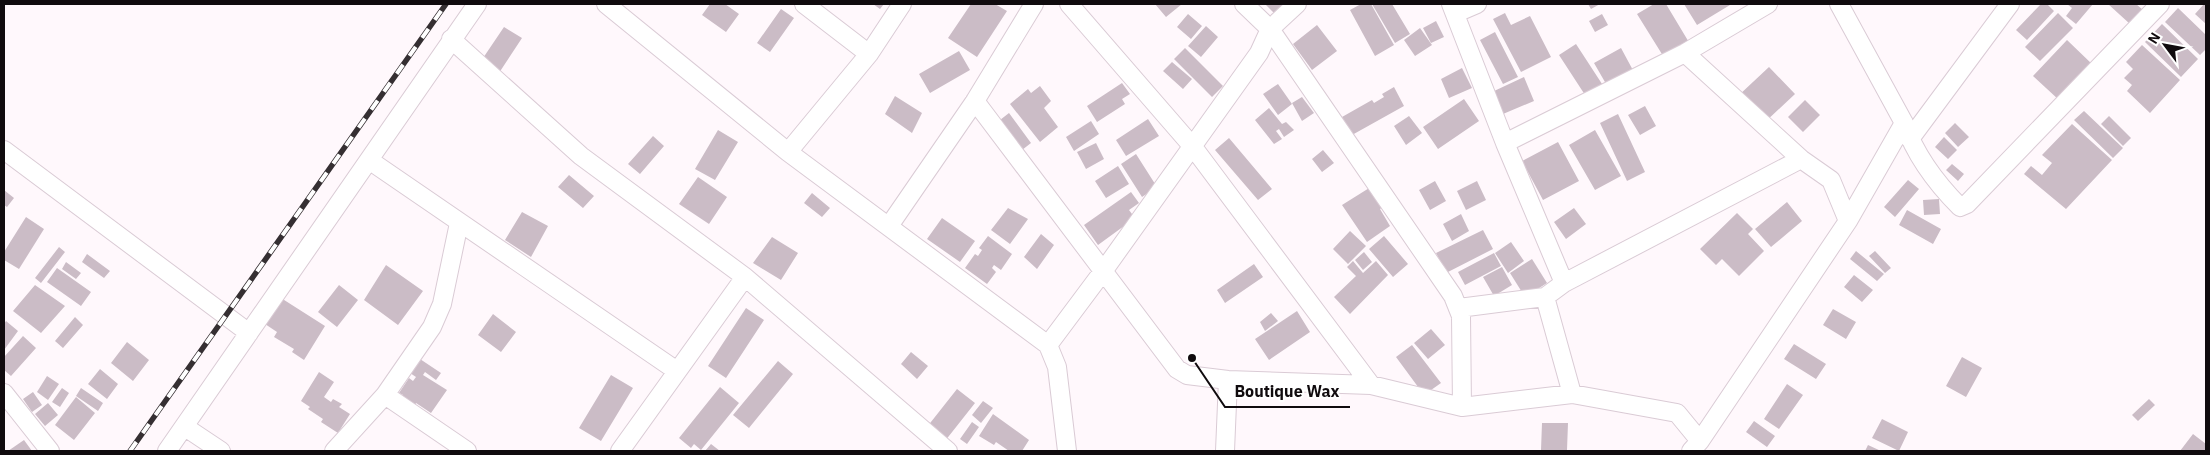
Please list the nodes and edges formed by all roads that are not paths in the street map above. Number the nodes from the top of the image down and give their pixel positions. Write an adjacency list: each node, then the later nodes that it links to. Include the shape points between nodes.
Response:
1 (477, 4): 16 (street)
2 (606, 4): 25 (street)
3 (804, 4): 18 (street)
4 (902, 4): 18 (street)
5 (1034, 4): 19 (street)
6 (1069, 4): 23 (street)
7 (1244, 4): 15 (street)
8 (1298, 4): 15 (street)
9 (1476, 4): 14 (street)
10 (1768, 4): 17 (street)
11 (1839, 4): 20 (street)
12 (2010, 4): 21 (street)
13 (2160, 4): 21 (street, via 1967,204 1960,207 1946,193)
14 (1454, 9): 22 (street)
15 (1270, 29): 23 (street, via 1259,53); 35 (street, via 1444,281)
16 (451, 39): 27 (street); 32 (street, via 581,156)
17 (1686, 52): 22 (street); 26 (street)
18 (869, 54): 25 (street)
19 (975, 101): 30 (street); 31 (street)
20 (1904, 123): 21 (street); 28 (street)
21 (1910, 140)
22 (1505, 144): 33 (street)
23 (1192, 147): 31 (street); 40 (street)
24 (4, 150): 36 (street)
25 (788, 152): 30 (street)
26 (1801, 158): 28 (street, via 1832,180); 33 (street)
27 (369, 160): 29 (street); 36 (street)
28 (1848, 221): 46 (street)
29 (459, 223): 38 (street); 43 (street, via 439,314)
30 (889, 226): 37 (street)
31 (1104, 270): 37 (street); 39 (street, via 1177,369 1187,376)
32 (745, 277): 38 (street); 53 (street)
33 (1564, 283): 34 (street)
34 (1545, 297): 35 (street); 42 (street)
35 (1459, 308): 44 (street)
36 (249, 333): 45 (street)
37 (1048, 345): 54 (street, via 1057,367)
38 (677, 371): 52 (street)
39 (1228, 380): 40 (street); 55 (street)
40 (1371, 385): 44 (street)
41 (4, 393): 47 (street)
42 (1572, 394): 44 (street); 46 (street, via 1677,413)
43 (385, 395): 50 (street); 51 (street)
44 (1462, 407)
45 (185, 427): 48 (street); 49 (street)
46 (1696, 446)
47 (50, 451)
48 (167, 451)
49 (221, 451)
50 (334, 451)
51 (467, 451)
52 (620, 451)
53 (948, 451)
54 (1067, 451)
55 (1224, 451)

